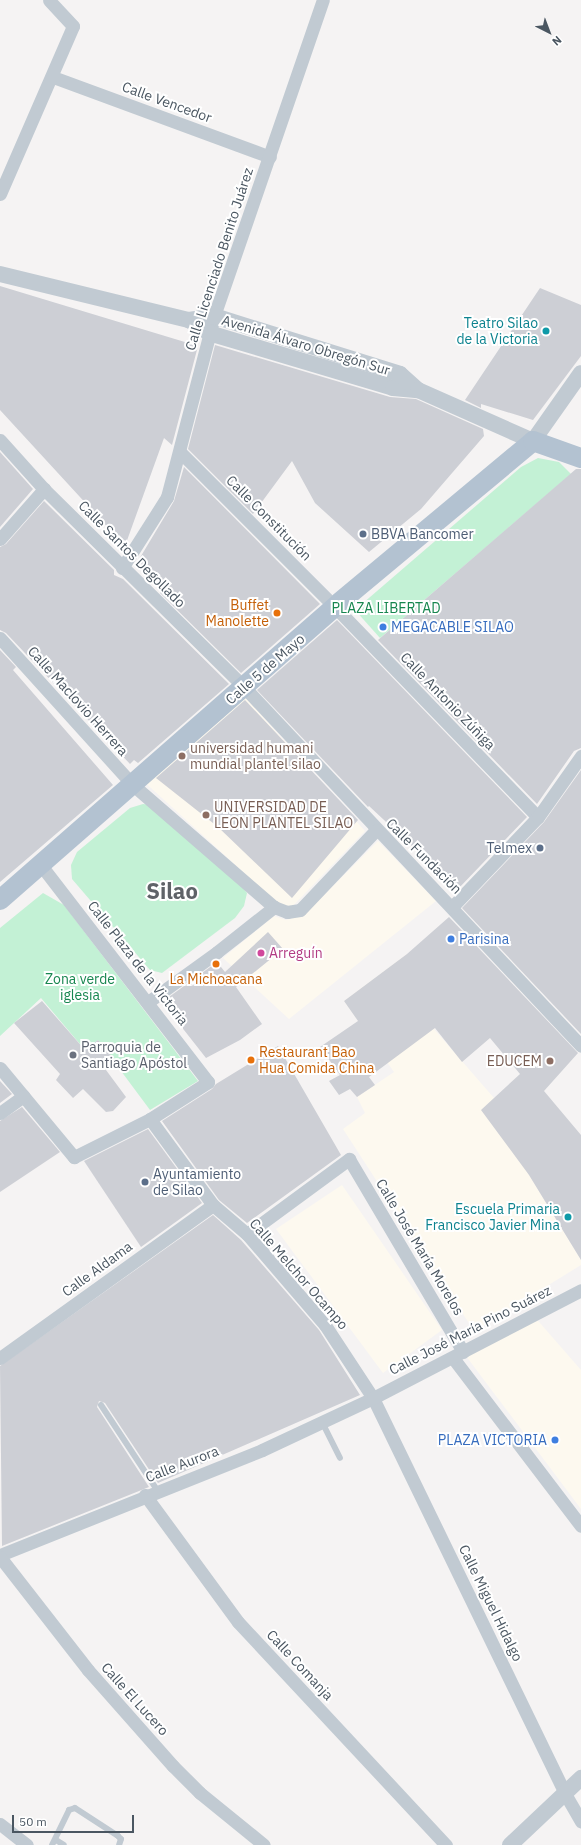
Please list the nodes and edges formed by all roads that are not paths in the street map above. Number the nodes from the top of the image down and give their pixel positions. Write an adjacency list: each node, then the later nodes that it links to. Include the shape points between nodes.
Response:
1 (49, 0): 3 (street, via 73,26)
2 (324, 0): 4 (street, Calle Licenciado Benito Juárez)
3 (53, 77): 4 (street, Calle Vencedor); 5 (street)
4 (270, 157): 7 (street, Calle Licenciado Benito Juárez)
5 (0, 194)
6 (0, 274): 8 (street, Avenida Álvaro Obregón Sur)
7 (214, 316): 8 (street, Avenida Álvaro Obregón Sur); 9 (street, Calle Licenciado Benito Juárez); 11 (street, Avenida Álvaro Obregón Sur, via 400,374)
8 (189, 320): 9 (street, Avenida Álvaro Obregón Sur)
9 (209, 333): 11 (street, Avenida Álvaro Obregón Sur, via 393,388); 14 (street, Calle Licenciado Benito Juárez)
10 (581, 373): 13 (street)
11 (418, 390): 13 (street, Avenida Álvaro Obregón Sur)
12 (0, 440): 16 (street, Calle Santos Degollado)
13 (533, 441): 15 (main road); 19 (main road, Calle 5 de Mayo)
14 (180, 452): 18 (street, Calle Licenciado Benito Juárez, via 168,497); 19 (street, Calle Constitución)
15 (581, 458)
16 (44, 489): 17 (street); 18 (street, Calle Santos Degollado)
17 (0, 539)
18 (122, 568): 21 (street, Calle Santos Degollado)
19 (335, 607): 21 (main road, Calle 5 de Mayo); 24 (street, Calle Antonio Zúñiga)
20 (0, 638): 23 (street, Calle Maclovio Herrera)
21 (244, 687): 23 (main road, Calle 5 de Mayo); 25 (street, Calle Fundación)
22 (581, 756): 24 (street)
23 (132, 785): 26 (main road, Calle 5 de Mayo); 29 (street, Calle Maclovio Herrera)
24 (538, 817): 28 (street)
25 (376, 830): 28 (street, Calle Fundación); 29 (street, via 300,910 287,912)
26 (41, 865): 27 (main road, Calle 5 de Mayo); 30 (street, Calle Plaza de la Victoria)
27 (0, 900)
28 (452, 906): 31 (street, Calle Fundación)
29 (274, 907): 30 (street)
30 (148, 1002): 35 (street, Calle Plaza de la Victoria, via 208,1082)
31 (581, 1046)
32 (0, 1068): 33 (street)
33 (23, 1096): 34 (street); 35 (street, via 74,1158)
34 (0, 1113)
35 (150, 1119): 36 (street, Calle Melchor Ocampo)
36 (213, 1206): 37 (street, Calle Melchor Ocampo); 40 (street, Calle Aldama)
37 (247, 1234): 39 (street, Calle José María Morelos, via 349,1159); 41 (street, Calle Melchor Ocampo, via 325,1324)
38 (581, 1290): 39 (street, Calle José María Pino Suárez)
39 (458, 1355): 41 (street, Calle José María Pino Suárez); 46 (street, Calle José María Morelos)
40 (0, 1358)
41 (373, 1398): 43 (street, Calle Aurora); 49 (street, Calle Miguel Hidalgo)
42 (101, 1405): 45 (lane)
43 (322, 1422): 44 (lane); 45 (street, Calle Aurora, via 262,1450)
44 (340, 1458)
45 (151, 1493): 47 (street, Calle Aurora); 57 (street, Calle Comanja, via 238,1622)
46 (581, 1526)
47 (0, 1556): 56 (street, Calle El Lucero, via 88,1670 173,1766 200,1793)
48 (581, 1778): 49 (street)
49 (564, 1792): 50 (street, Calle Miguel Hidalgo); 58 (street)
50 (581, 1822)
51 (0, 1824): 53 (street)
52 (54, 1843): 54 (lane); 55 (lane, via 69,1810 75,1808 118,1836 121,1839)
53 (27, 1845)
54 (64, 1845)
55 (119, 1845)
56 (264, 1845)
57 (446, 1845)
58 (510, 1845)

